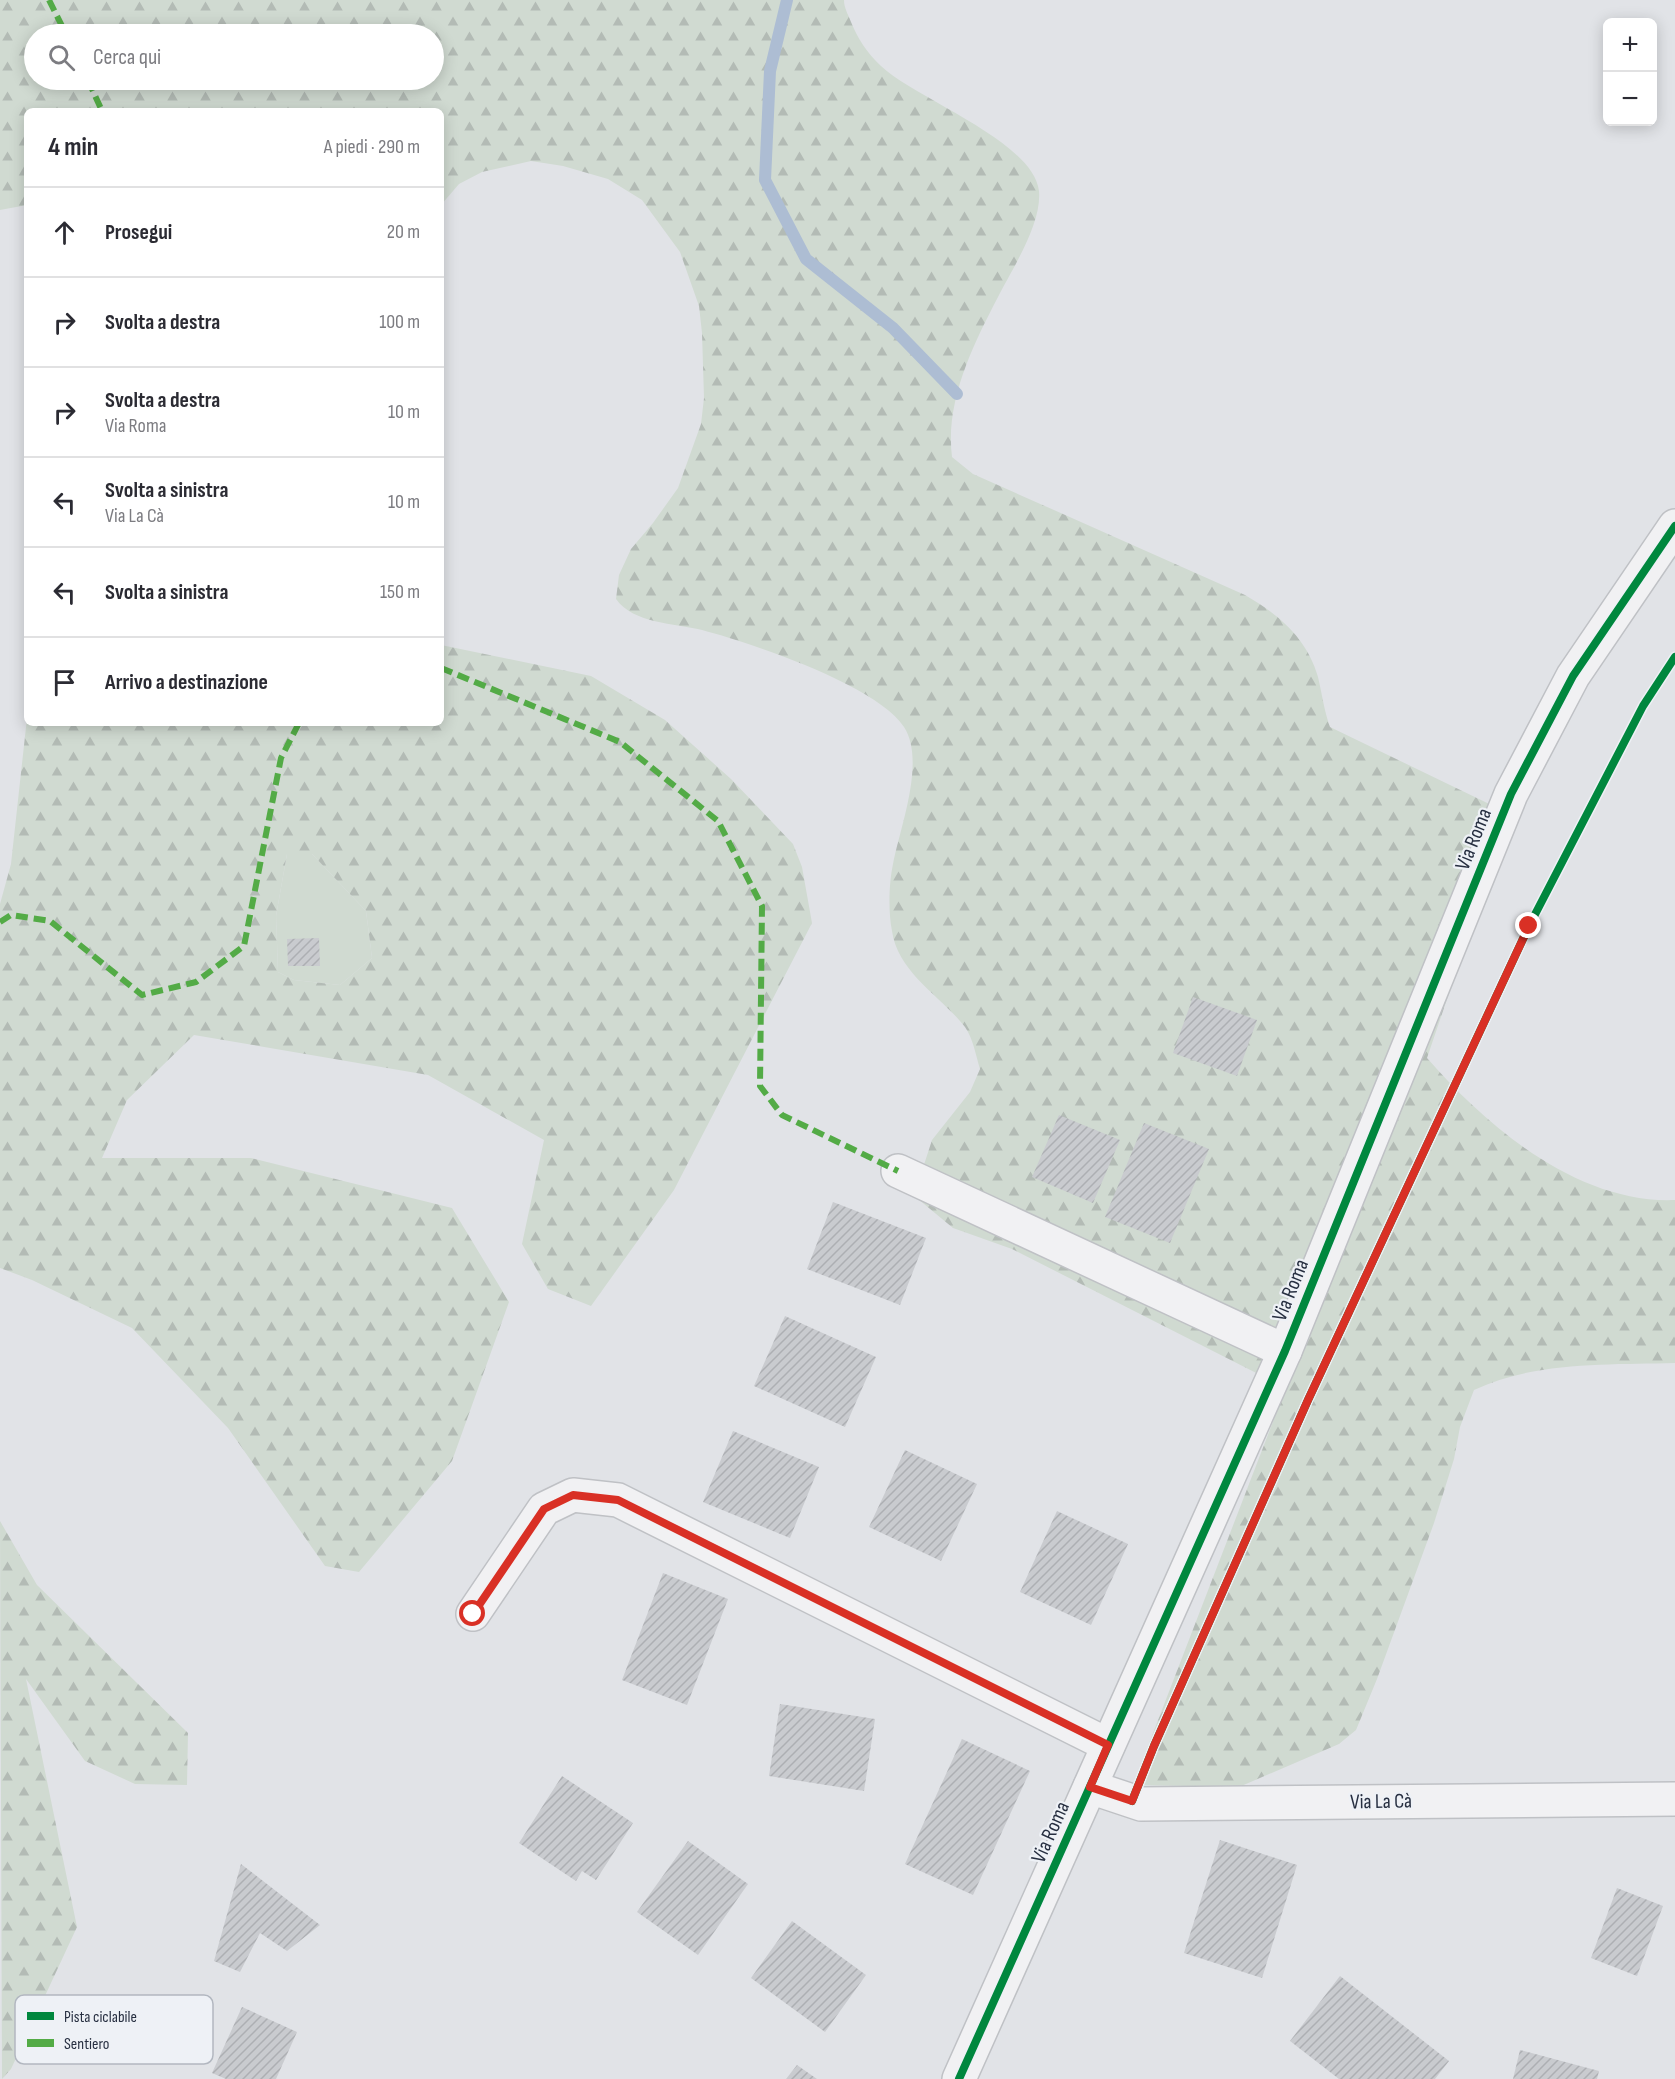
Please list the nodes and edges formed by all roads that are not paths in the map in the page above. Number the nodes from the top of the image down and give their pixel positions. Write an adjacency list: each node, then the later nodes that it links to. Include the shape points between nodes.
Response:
1 (1675, 526): 3 (street, Via Roma, via 1573,676 1511,794)
2 (898, 1171): 3 (street, Via Roma)
3 (1285, 1351): 5 (street, Via Roma)
4 (473, 1614): 5 (street, via 544,1509 573,1495 618,1500)
5 (1108, 1745): 6 (street, Via Roma)
6 (1090, 1787): 7 (street, Via La Cà, via 1141,1804); 8 (street, Via Roma)
7 (1675, 1799)
8 (959, 2079)

